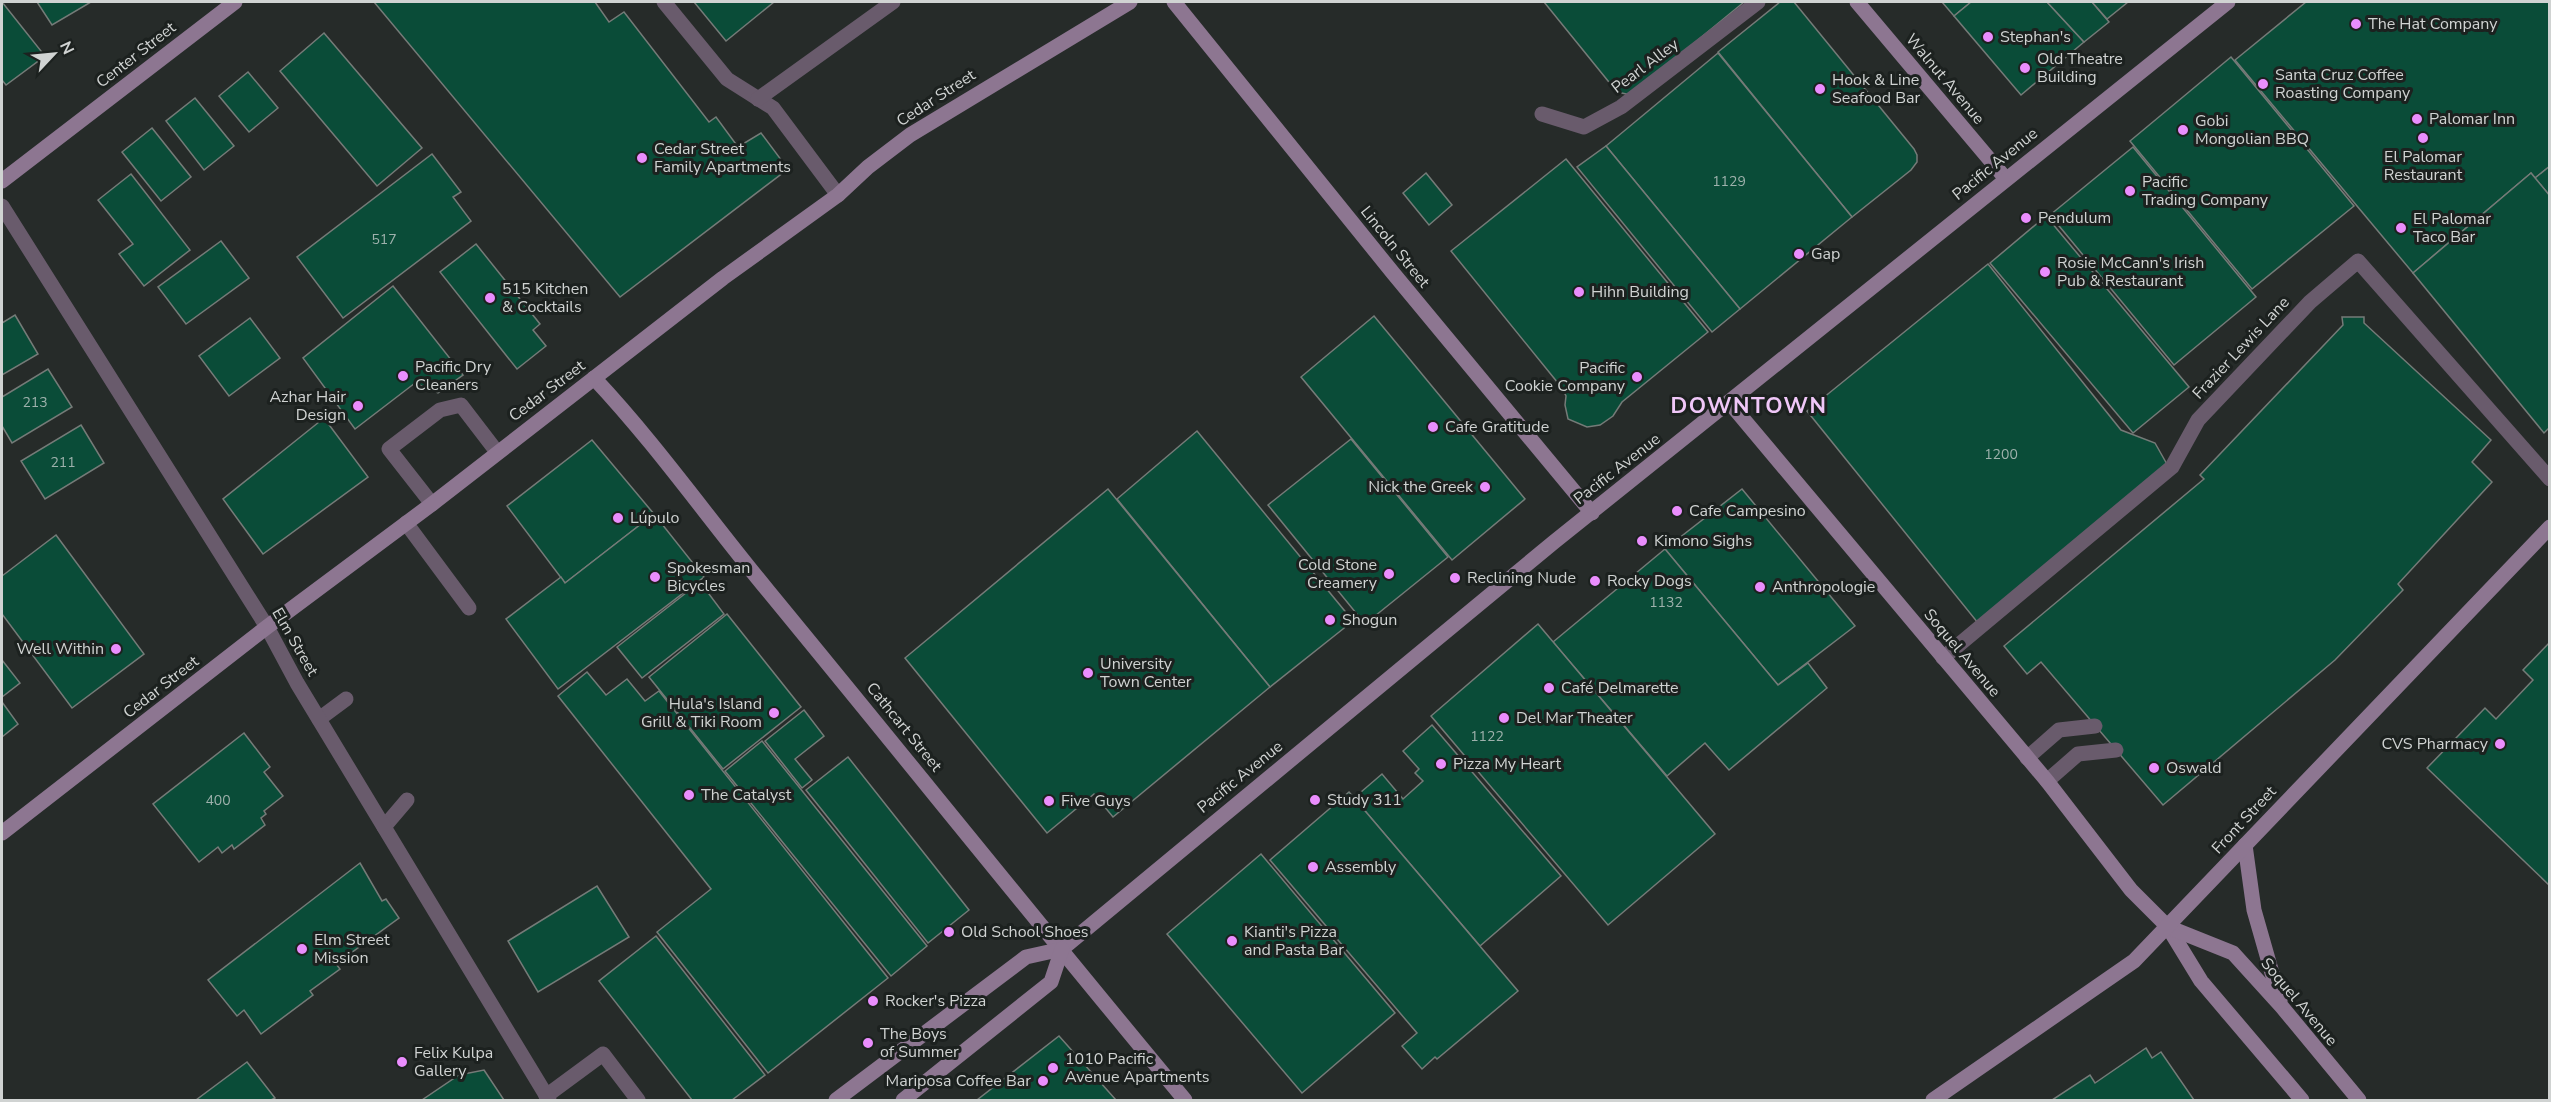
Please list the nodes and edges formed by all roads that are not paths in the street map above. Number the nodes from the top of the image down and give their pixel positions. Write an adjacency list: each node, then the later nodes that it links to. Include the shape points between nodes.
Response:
1 (235, 2): 12 (street, Center Street)
2 (664, 2): 9 (street, via 727,79)
3 (893, 2): 9 (street)
4 (1130, 2): 13 (street, Cedar Street, via 910,135)
5 (1174, 2): 20 (street, Lincoln Street)
6 (1758, 2): 10 (street, Pearl Alley, via 1621,107 1584,127)
7 (1857, 2): 11 (street, Walnut Avenue)
8 (2228, 2): 11 (street, Pacific Avenue)
9 (758, 99): 13 (street, via 773,108)
10 (1542, 114)
11 (2006, 179): 16 (street, Pacific Avenue)
12 (2, 181)
13 (838, 195): 15 (street, Cedar Street)
14 (2, 206): 24 (street, Elm Street)
15 (594, 378): 17 (street, Cedar Street); 37 (street, Cathcart Street, via 628,414)
16 (1729, 402): 20 (street, Pacific Avenue); 25 (street, Soquel Avenue)
17 (497, 452): 19 (street, Cedar Street); 19 (street, via 461,405 440,410 389,450)
18 (2550, 479): 25 (street, Frazier Lewis Lane, via 2358,261 2310,302 2198,420 2172,467)
19 (432, 504): 21 (street, Cedar Street)
20 (1592, 513): 37 (street, Pacific Avenue)
21 (406, 523): 23 (street); 24 (street, Cedar Street)
22 (2550, 527): 35 (street, Front Street)
23 (469, 608)
24 (267, 627): 27 (street, Elm Street); 34 (street, Cedar Street)
25 (1942, 658): 30 (street, Soquel Avenue)
26 (346, 699): 27 (street)
27 (319, 719): 33 (street, Elm Street)
28 (2095, 726): 30 (street, via 2058,730)
29 (2116, 750): 31 (street, via 2079,754)
30 (2027, 758): 31 (street, Soquel Avenue)
31 (2047, 781): 36 (street, Soquel Avenue, via 2131,890)
32 (407, 800): 33 (street)
33 (384, 827): 39 (street, Elm Street)
34 (2, 833)
35 (2245, 845): 36 (street, Front Street); 38 (street, via 2254,910)
36 (2168, 927): 38 (street, Soquel Avenue, via 2233,953); 44 (street, Front Street, via 2134,961); 45 (street, Soquel Avenue, via 2201,981)
37 (1062, 949): 41 (street, Pacific Avenue, via 1026,957); 42 (street, via 1051,982); 43 (street, Cathcart Street)
38 (2282, 1006): 46 (street, Soquel Avenue)
39 (547, 1098): 40 (street, via 603,1054)
40 (638, 1101)
41 (837, 1101)
42 (903, 1101)
43 (1185, 1101)
44 (1933, 1101)
45 (2302, 1101)
46 (2359, 1101)

